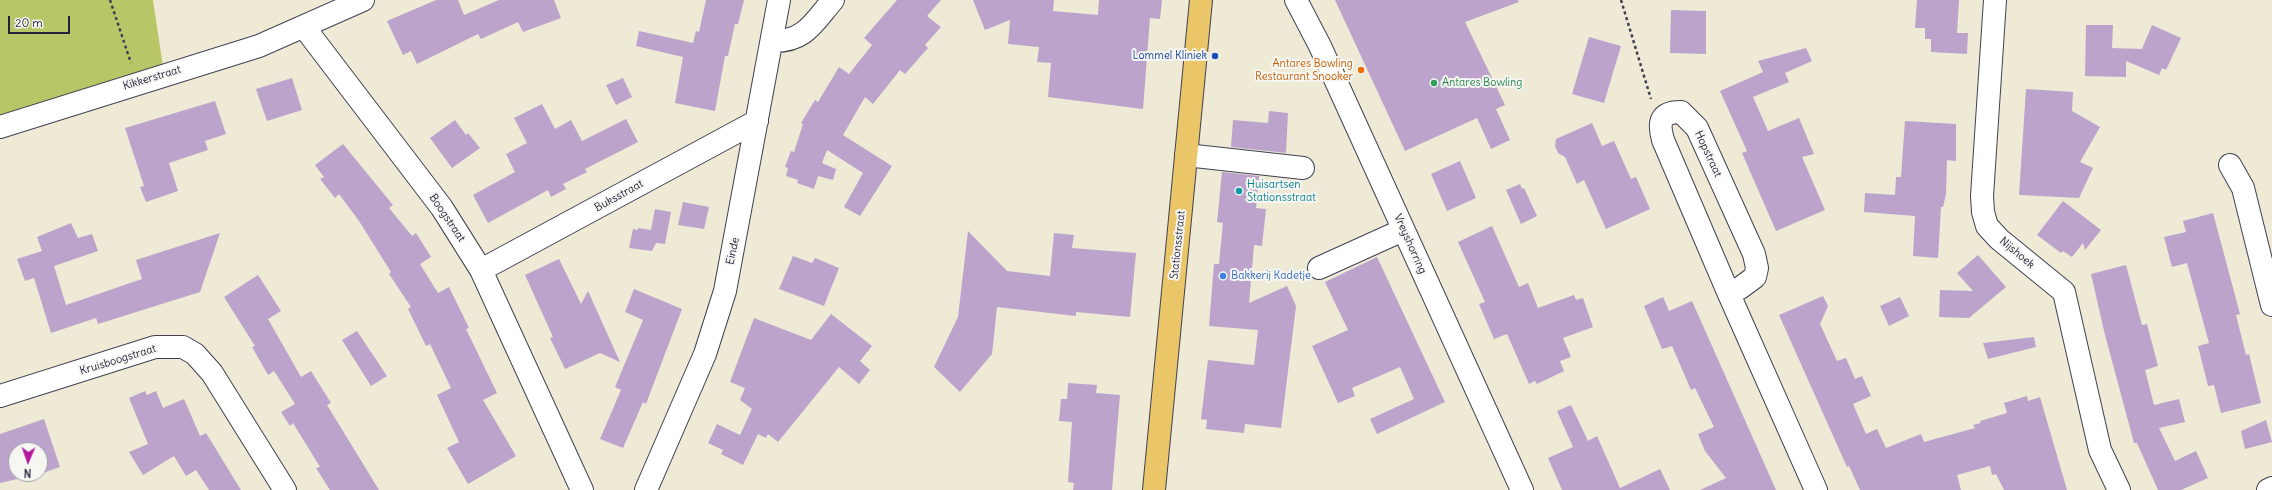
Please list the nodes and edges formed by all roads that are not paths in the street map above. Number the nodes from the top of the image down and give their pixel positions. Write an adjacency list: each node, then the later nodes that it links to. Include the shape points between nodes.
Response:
1 (364, 0): 7 (street)
2 (779, 0): 8 (street, Einde)
3 (834, 0): 8 (street, via 808,31 784,41)
4 (1201, 0): 11 (main road, Stationsstraat)
5 (1296, 0): 14 (street, Vreyshorring, via 1320,46)
6 (1995, 0): 27 (street, Nijshoek, via 1983,212 1987,226 1999,239 2064,292 2100,450)
7 (304, 26): 10 (street, Kikkerstraat, via 259,46); 16 (street, Boogstraat, via 438,202)
8 (772, 41): 9 (street, Einde)
9 (757, 121): 16 (street, Buksstraat); 23 (street, Einde, via 725,291 705,354)
10 (0, 127)
11 (1186, 155): 13 (street); 24 (main road, Stationsstraat)
12 (2230, 165): 18 (street, via 2243,188)
13 (1303, 168)
14 (1404, 230): 15 (street); 25 (street, Vreyshorring)
15 (1319, 268)
16 (481, 270): 22 (street, Boogstraat)
17 (1728, 292): 17 (street, Hopstraat, via 1663,140 1659,126 1663,118 1671,112 1681,112 1696,128 1754,254 1757,268 1755,277 1740,288); 26 (street)
18 (2272, 305)
19 (0, 396): 21 (street, Kruisboogstraat, via 155,348 183,347 195,354 212,374)
20 (2272, 488): 28 (street)
21 (285, 490)
22 (582, 490)
23 (646, 490)
24 (1154, 490)
25 (1522, 490)
26 (1816, 490)
27 (2120, 490)
28 (2268, 490)

